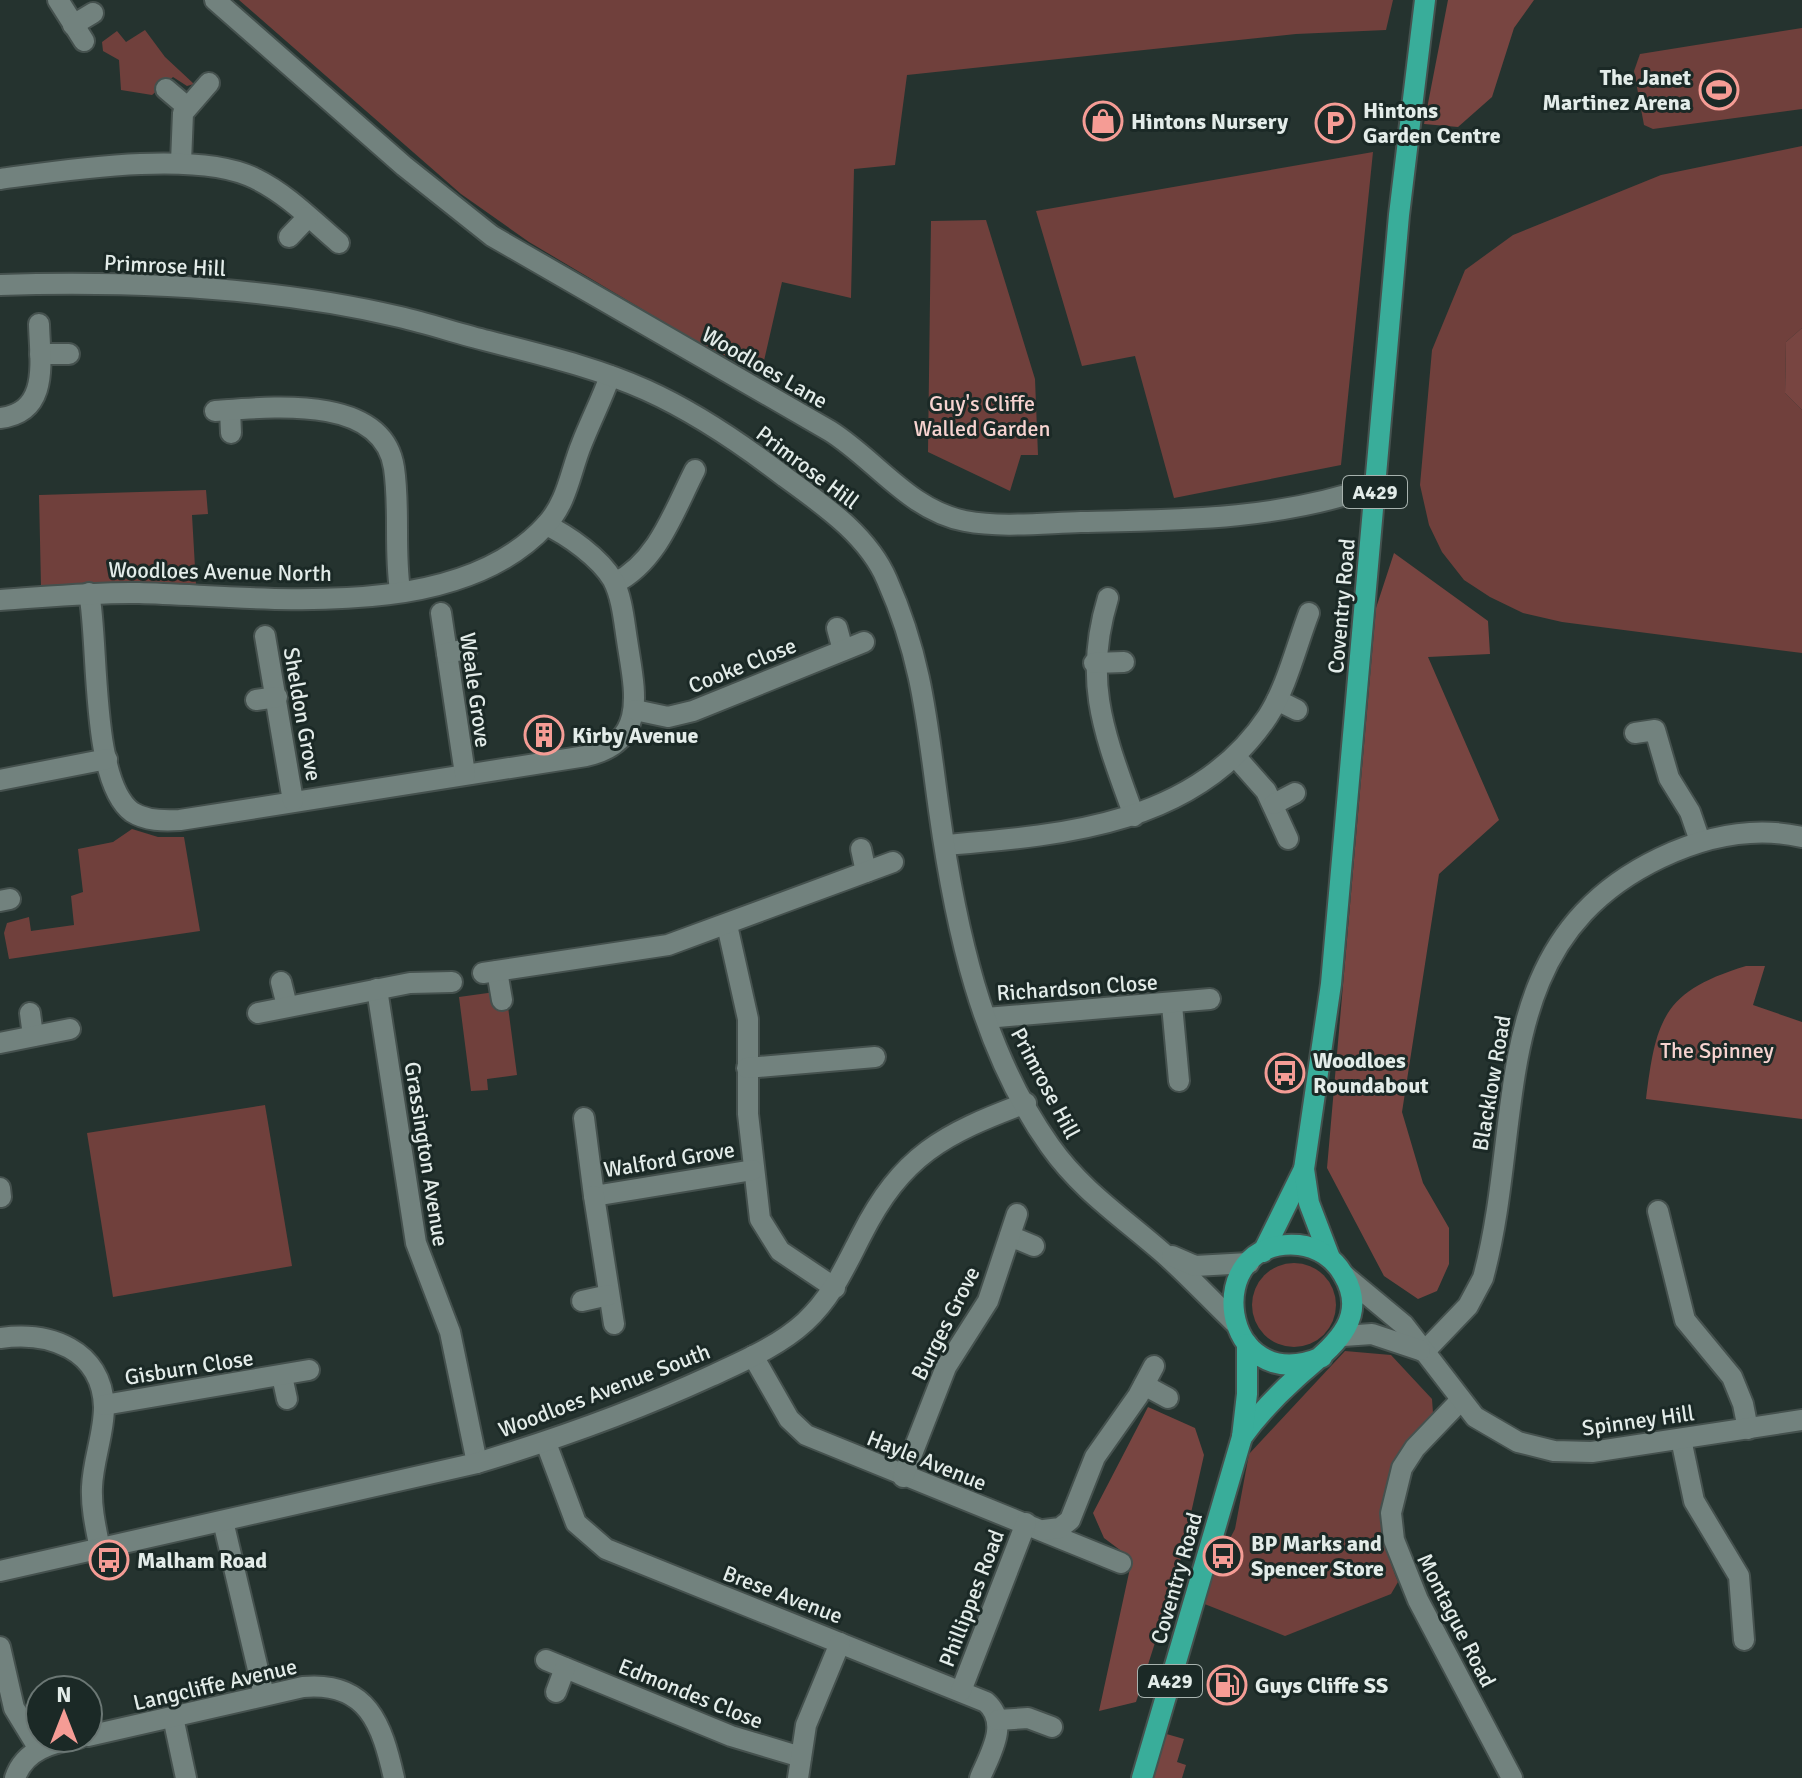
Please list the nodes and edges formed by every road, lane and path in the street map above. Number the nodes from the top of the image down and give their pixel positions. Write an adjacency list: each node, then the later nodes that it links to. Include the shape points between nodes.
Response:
1 (58, 0): 4 (street, via 78,33)
2 (215, 0): 21 (street, Woodloes Lane, via 492,236 830,431 887,481 939,511 965,521 1024,524 1242,517)
3 (1425, 0): 21 (main road, Coventry Road / A429)
4 (93, 13)
5 (209, 83): 7 (street)
6 (166, 89): 7 (street)
7 (186, 106): 8 (street)
8 (181, 162): 9 (street); 10 (street, via 254,177)
9 (0, 179)
10 (308, 217): 11 (street); 12 (street)
11 (289, 237)
12 (339, 243)
13 (0, 285): 17 (street, Primrose Hill, via 118,285 324,304 401,317)
14 (39, 324): 15 (street)
15 (40, 354): 16 (street); 18 (street, via 40,380 31,406 19,415)
16 (69, 354)
17 (610, 376): 22 (street, Woodloes Avenue North, via 570,485); 53 (street, Primrose Hill, via 676,405 776,470 832,512 887,578 918,664)
18 (0, 418)
19 (231, 433): 24 (street, via 222,410 325,412 356,418 378,431 395,471)
20 (695, 470): 23 (street, via 650,556)
21 (1375, 486): 76 (main road, Coventry Road / A429, via 1331,984)
22 (546, 525): 23 (street); 24 (street, Woodloes Avenue North, via 485,569)
23 (615, 583): 39 (street)
24 (400, 590): 25 (street, Woodloes Avenue North, via 254,599)
25 (89, 593): 27 (street, Woodloes Avenue North); 43 (street)
26 (1108, 598): 35 (street)
27 (0, 600)
28 (441, 613): 44 (street, Weale Grove, via 457,651)
29 (1309, 613): 38 (street)
30 (837, 628): 33 (street)
31 (265, 636): 36 (street, Sheldon Grove)
32 (864, 642): 33 (street, Cooke Close)
33 (843, 650): 39 (street, Cooke Close, via 680,715)
34 (1124, 662): 35 (street)
35 (1094, 663): 49 (street, via 1107,735)
36 (277, 697): 37 (street); 47 (street, Sheldon Grove)
37 (256, 700)
38 (1277, 700): 40 (street); 42 (street)
39 (635, 710): 44 (street, via 622,736 596,754)
40 (1297, 710)
41 (1635, 733): 52 (street, via 1655,730 1669,778)
42 (1235, 756): 48 (street); 49 (street, via 1180,795)
43 (107, 759): 45 (street); 47 (street, via 123,803 156,820)
44 (465, 774): 47 (street)
45 (0, 780)
46 (1295, 793): 48 (street)
47 (293, 801)
48 (1274, 804): 51 (street)
49 (1134, 816): 53 (street, via 1077,831)
50 (1802, 837): 52 (street, Blacklow Road, via 1759,833)
51 (1288, 839)
52 (1700, 841): 95 (street, Blacklow Road, via 1614,884 1581,914 1553,951 1522,1031 1483,1278 1468,1306)
53 (946, 845): 67 (street, Primrose Hill, via 959,922)
54 (861, 849): 56 (street)
55 (893, 862): 56 (street)
56 (866, 872): 57 (street)
57 (727, 925): 62 (street, via 646,950 490,972); 72 (street, via 745,996)
58 (281, 982): 64 (street)
59 (452, 982): 60 (street)
60 (377, 989): 64 (street); 111 (street, Grassington Avenue, via 416,1243 450,1332)
61 (1210, 999): 63 (street, Richardson Close)
62 (502, 1000)
63 (1172, 1005): 67 (street, Richardson Close); 73 (street, Richardson Close)
64 (287, 1006): 66 (street)
65 (30, 1013): 69 (street)
66 (258, 1013)
67 (986, 1018): 74 (street, Primrose Hill, via 1001,1060)
68 (70, 1029): 69 (street)
69 (33, 1036): 70 (street)
70 (0, 1043)
71 (875, 1057): 72 (street)
72 (747, 1068): 77 (street)
73 (1179, 1081)
74 (1026, 1103): 83 (street, Primrose Hill, via 1043,1136 1076,1178); 87 (street, Woodloes Avenue South, via 947,1138 901,1172 878,1202)
75 (584, 1118): 78 (street, Walford Grove)
76 (1304, 1169): 84 (main road, Coventry Road); 85 (main road, Coventry Road, via 1309,1203)
77 (753, 1170): 78 (street, Walford Grove); 87 (street, via 760,1219 770,1239)
78 (594, 1196): 88 (street, Walford Grove)
79 (1658, 1211): 107 (street, via 1685,1320 1732,1377)
80 (1017, 1214): 81 (street, Burges Grove)
81 (1010, 1236): 82 (street); 112 (street, Burges Grove, via 988,1301 946,1367)
82 (1034, 1246)
83 (1161, 1252): 84 (street, Primrose Hill, via 1195,1266); 90 (street, Primrose Hill)
84 (1256, 1257): 85 (main road, via 1276,1246 1305,1246); 90 (main road, Coventry Road, via 1233,1290)
85 (1330, 1258): 86 (main road, Coventry Road)
86 (1345, 1276): 92 (main road, via 1352,1307); 95 (street, Spinney Hill, via 1404,1325)
87 (835, 1288): 96 (street, Woodloes Avenue South, via 803,1324)
88 (609, 1295): 89 (street); 91 (street, Walford Grove)
89 (582, 1301)
90 (1234, 1322): 94 (main road, Coventry Road)
91 (614, 1324)
92 (1343, 1336): 95 (street, via 1372,1334); 97 (main road, Coventry Road)
93 (0, 1338): 105 (street, via 35,1335 79,1353 99,1381)
94 (1247, 1344): 97 (main road, Coventry Road, via 1270,1361 1284,1364); 108 (main road, Coventry Road)
95 (1424, 1352): 104 (street, Spinney Hill)
96 (753, 1356): 110 (street, Woodloes Avenue South); 112 (street, Hayle Avenue, via 795,1427)
97 (1322, 1357): 108 (main road, Coventry Road, via 1273,1400)
98 (1154, 1366): 101 (street)
99 (309, 1370): 100 (street, Gisburn Close)
100 (282, 1376): 103 (street, Gisburn Close); 105 (street, Gisburn Close)
101 (1144, 1385): 102 (street); 114 (street, via 1095,1457 1070,1520 1060,1528)
102 (1168, 1398)
103 (287, 1399)
104 (1459, 1402): 109 (street, Spinney Hill, via 1495,1431 1554,1451 1592,1452); 137 (street, Montague Road, via 1402,1468 1392,1528 1412,1588)
105 (104, 1405): 115 (street, via 92,1489)
106 (1802, 1420): 107 (street, Spinney Hill)
107 (1748, 1429): 109 (street, Spinney Hill)
108 (1242, 1437): 136 (main road, Coventry Road / A429)
109 (1681, 1439): 118 (street, via 1694,1501 1739,1576)
110 (546, 1443): 111 (street, Woodloes Avenue South); 119 (street, Brese Avenue, via 568,1508 595,1543)
111 (477, 1463): 113 (street, Woodloes Avenue South)
112 (903, 1477): 114 (street, Hayle Avenue)
113 (223, 1521): 115 (street, Woodloes Avenue South); 123 (street)
114 (1035, 1527): 116 (street, Hayle Avenue); 121 (street, Phillippes Road)
115 (100, 1549): 117 (street, Woodloes Avenue South)
116 (1121, 1563)
117 (0, 1571)
118 (1744, 1640)
119 (840, 1643): 121 (street, Brese Avenue); 130 (street, via 806,1725)
120 (6, 1646): 126 (street, via 14,1708)
121 (961, 1691): 125 (street, Brese Avenue, via 991,1705)
122 (556, 1692): 130 (street, Edmondes Close, via 555,1664 731,1736)
123 (264, 1695): 124 (street, Langcliffe Avenue); 133 (street, Langcliffe Avenue, via 312,1686 356,1697 383,1733)
124 (173, 1717): 128 (street, Langcliffe Avenue); 132 (street)
125 (998, 1720): 127 (street, via 1028,1718); 135 (street)
126 (24, 1724)
127 (1052, 1727)
128 (104, 1732)
129 (33, 1754): 131 (street)
130 (801, 1757): 134 (street)
131 (15, 1778)
132 (186, 1778)
133 (394, 1778)
134 (798, 1778)
135 (980, 1778)
136 (1142, 1778)
137 (1512, 1778)

